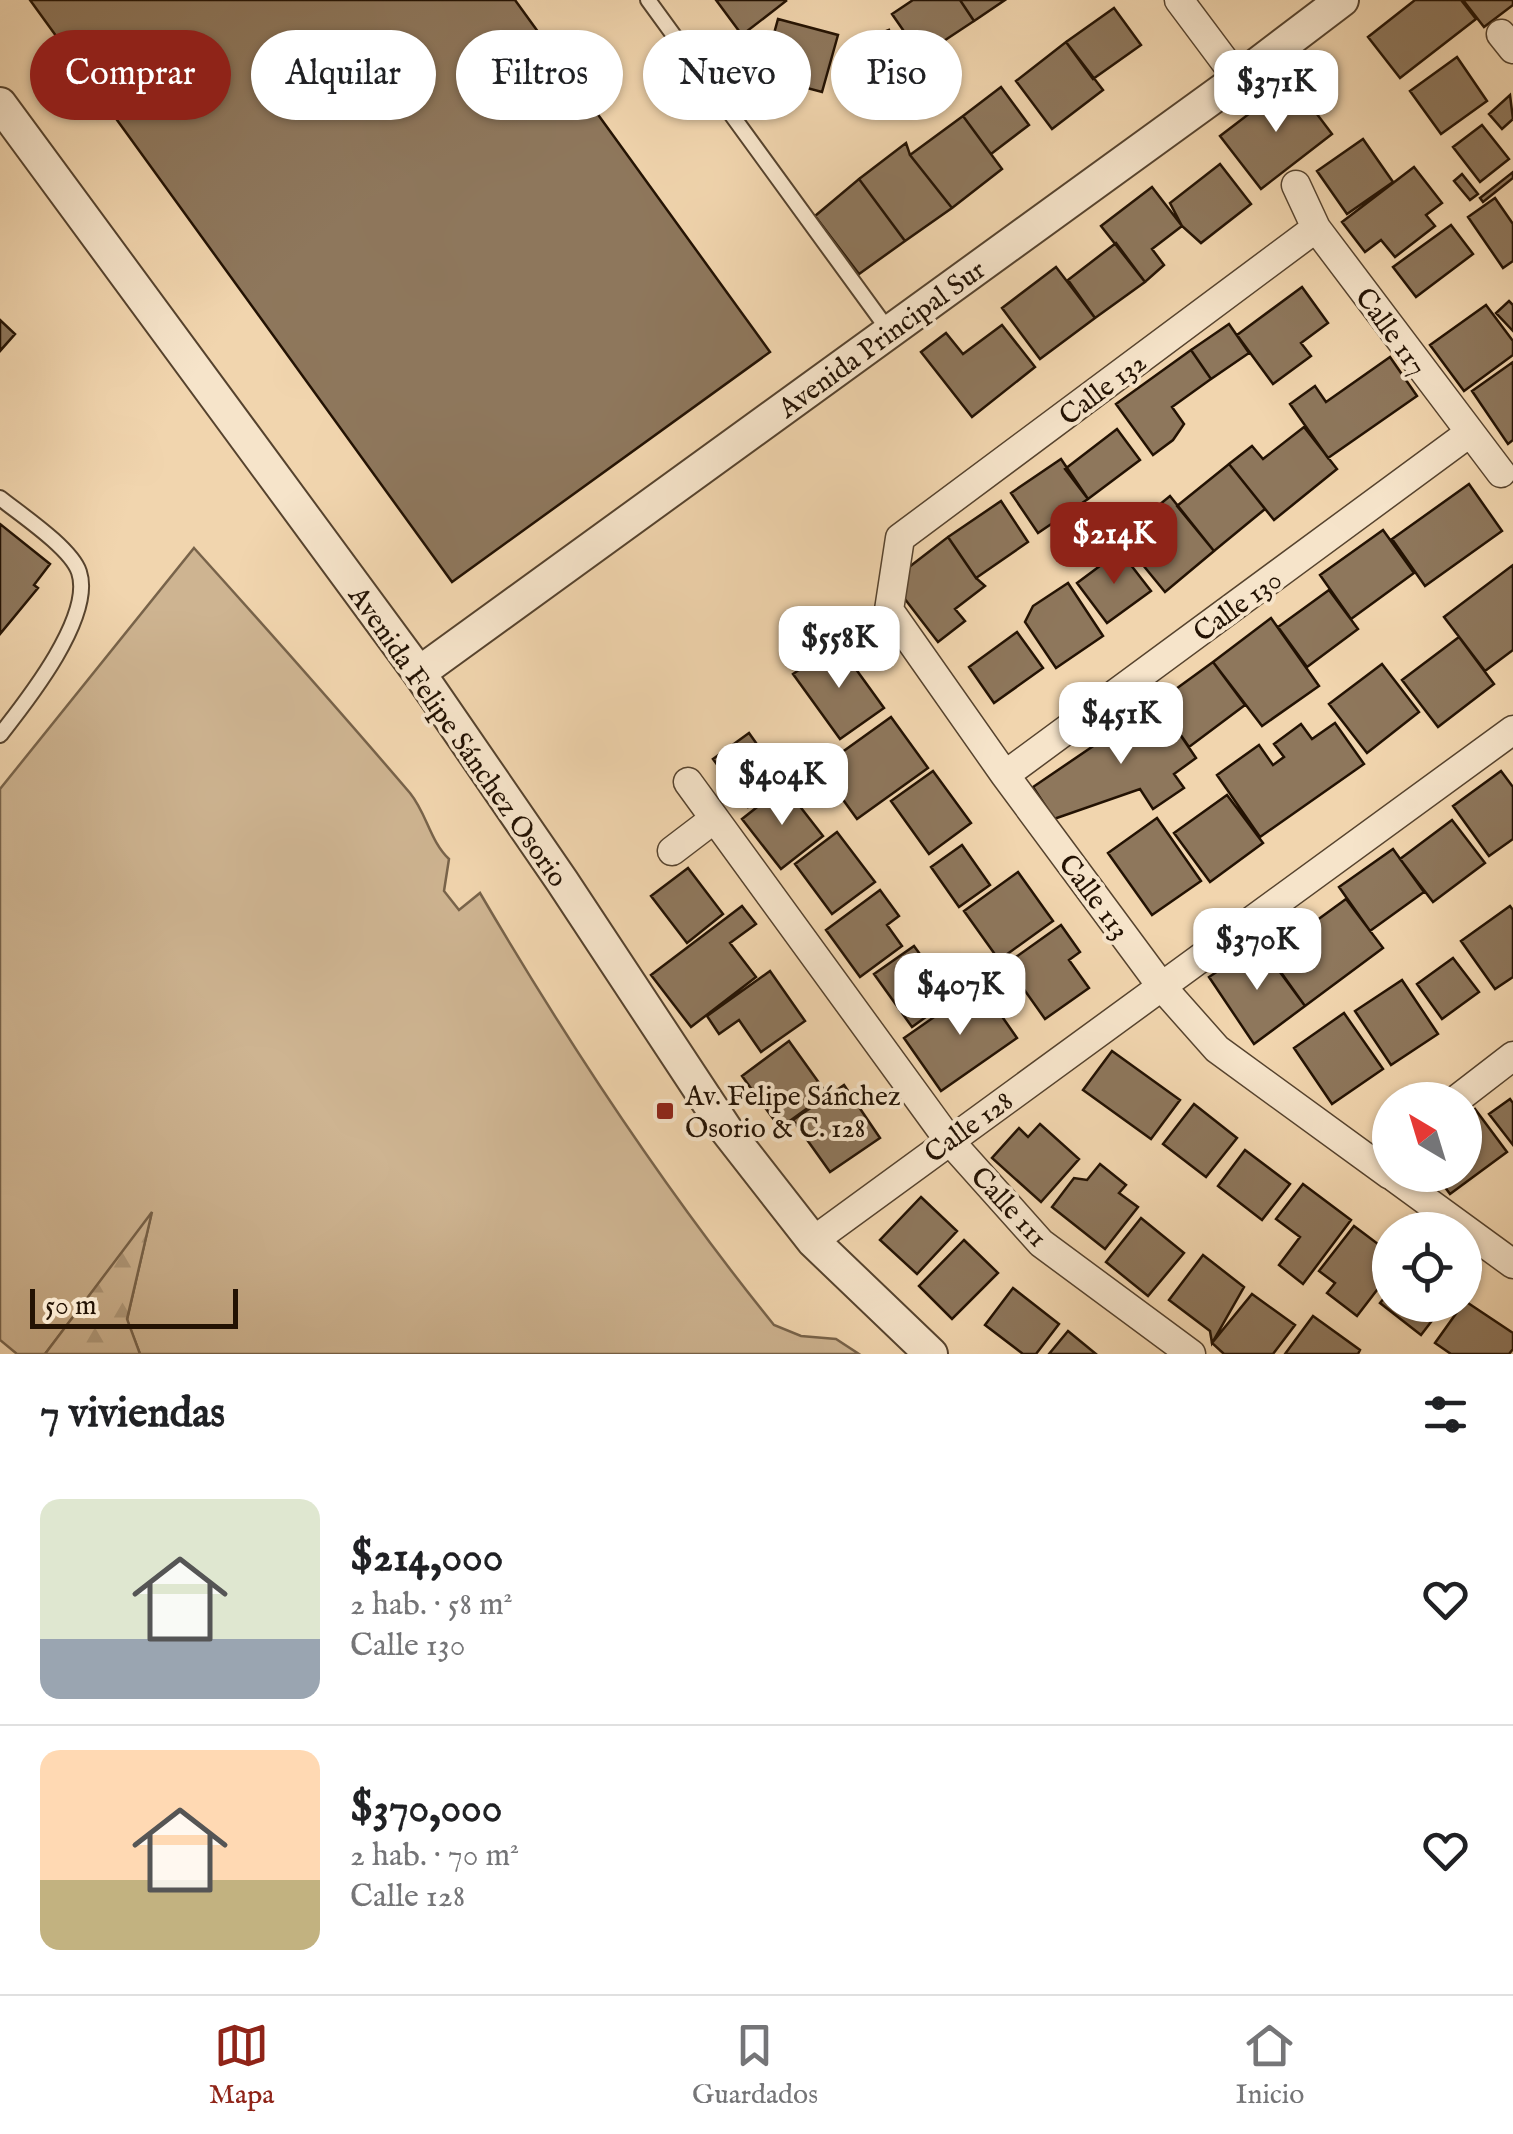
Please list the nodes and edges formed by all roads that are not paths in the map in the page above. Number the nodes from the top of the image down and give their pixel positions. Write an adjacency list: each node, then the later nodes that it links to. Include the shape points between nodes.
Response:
1 (648, 0): 8 (lane)
2 (1179, 0): 4 (street)
3 (1342, 0): 4 (street, Avenida Principal Sur)
4 (1238, 80): 8 (street, Avenida Principal Sur)
5 (0, 104): 13 (street, Avenida Felipe Sánchez Osorio)
6 (1296, 186): 7 (street, Calle 117)
7 (1316, 228): 9 (street, Calle 117); 12 (street, Calle 132, via 900,538)
8 (890, 332): 13 (street, Avenida Principal Sur)
9 (1468, 434): 10 (street, Calle 117); 16 (street, Calle 130)
10 (1501, 474)
11 (0, 498): 15 (lane, via 68,554 79,572 80,595 46,677)
12 (898, 554): 16 (street, Calle 113, via 889,610)
13 (418, 674): 26 (street, Avenida Felipe Sánchez Osorio, via 727,1131)
14 (1513, 730): 20 (street, Calle 128)
15 (0, 735)
16 (1006, 776): 20 (street, Calle 113)
17 (688, 782): 18 (street, Calle 111)
18 (714, 820): 19 (street); 23 (street, Calle 111)
19 (672, 850)
20 (1162, 987): 23 (street, Calle 128); 24 (street, Calle 113, via 1217,1049)
21 (1513, 1056): 22 (street)
22 (1479, 1082)
23 (948, 1139): 26 (street, Calle 128); 29 (street, Calle 111, via 1040,1243)
24 (1372, 1156)
25 (1420, 1192): 27 (street, Calle 113)
26 (812, 1241): 28 (street, Avenida Felipe Sánchez Osorio)
27 (1513, 1264)
28 (932, 1354)
29 (1191, 1354)

